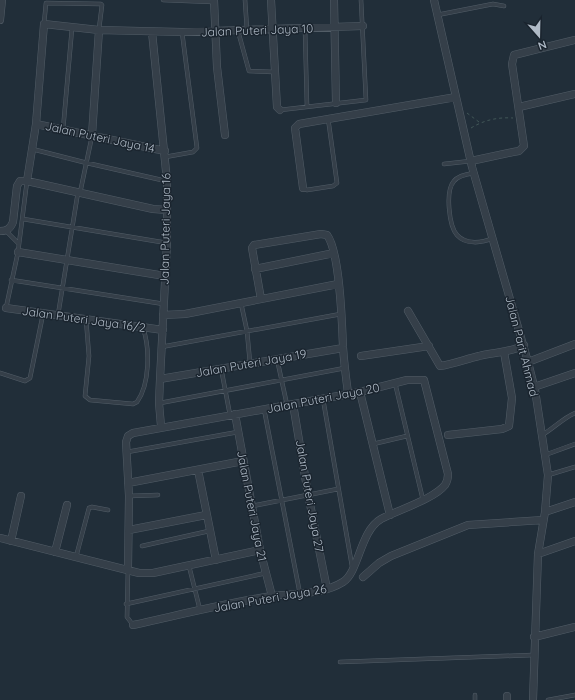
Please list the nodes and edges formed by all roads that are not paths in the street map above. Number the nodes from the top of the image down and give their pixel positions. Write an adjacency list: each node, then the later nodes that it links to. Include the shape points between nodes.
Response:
1 (2, 0): 11 (street)
2 (163, 0): 8 (lane)
3 (245, 0): 20 (lane)
4 (272, 0): 18 (street)
5 (334, 0): 15 (street)
6 (361, 0): 13 (lane)
7 (434, 0): 10 (street, Jalan Parit Ahmad)
8 (214, 1): 23 (street)
9 (504, 6): 10 (lane, via 493,4)
10 (437, 15): 27 (street, Jalan Parit Ahmad)
11 (0, 20)
12 (44, 24): 14 (street, Jalan Puteri Jaya 10); 17 (lane, via 46,3 101,4); 33 (street)
13 (363, 26): 15 (street, Jalan Puteri Jaya 10); 28 (lane, via 366,100)
14 (72, 28): 17 (street, Jalan Puteri Jaya 10); 34 (lane)
15 (336, 28): 16 (street, Jalan Puteri Jaya 10); 28 (street)
16 (305, 29): 18 (street, Jalan Puteri Jaya 10); 29 (lane)
17 (99, 30): 21 (street, Jalan Puteri Jaya 10); 35 (street)
18 (273, 30): 20 (street, Jalan Puteri Jaya 10); 25 (street)
19 (238, 31): 20 (street, Jalan Puteri Jaya 10); 23 (street, Jalan Puteri Jaya 10); 25 (lane, via 249,71)
20 (247, 31)
21 (152, 32): 22 (street, Jalan Puteri Jaya 10); 38 (street, Jalan Puteri Jaya 16)
22 (182, 32): 23 (street, Jalan Puteri Jaya 10); 38 (lane, via 197,148 193,152)
23 (215, 32): 36 (street)
24 (575, 40): 30 (street, via 514,54 512,64)
25 (276, 72): 31 (street, via 277,107)
26 (575, 94): 30 (street)
27 (451, 99): 32 (street); 39 (street, Jalan Parit Ahmad, via 458,105)
28 (336, 104): 29 (lane)
29 (307, 106): 31 (lane)
30 (519, 107): 39 (street, via 524,142 522,149)
31 (280, 110)
32 (328, 118): 45 (street, via 299,124 295,128); 45 (lane, via 337,182 333,186 307,190)
33 (36, 124): 34 (street, Jalan Puteri Jaya 14); 37 (street)
34 (63, 130): 35 (street, Jalan Puteri Jaya 14)
35 (92, 135): 38 (street, Jalan Puteri Jaya 14); 40 (lane)
36 (225, 135)
37 (32, 149): 40 (lane); 43 (street)
38 (165, 154): 44 (street, Jalan Puteri Jaya 16)
39 (468, 161): 41 (lane); 42 (street, Jalan Parit Ahmad)
40 (87, 163): 44 (lane); 46 (lane)
41 (444, 164)
42 (471, 173): 51 (street, Jalan Parit Ahmad); 51 (lane, via 460,176 450,187 448,199 452,222 457,235 471,242)
43 (27, 181): 46 (street); 48 (lane); 50 (street, via 20,182 17,186 13,222 11,228)
44 (167, 181): 47 (street, Jalan Puteri Jaya 16)
45 (303, 188)
46 (79, 192): 47 (street); 49 (lane)
47 (167, 210): 52 (street, Jalan Puteri Jaya 16)
48 (23, 219): 49 (lane); 53 (lane)
49 (73, 226): 52 (lane); 56 (lane)
50 (3, 231): 53 (lane)
51 (491, 239): 77 (street, Jalan Parit Ahmad)
52 (167, 242): 58 (street, Jalan Puteri Jaya 16)
53 (18, 243): 54 (lane)
54 (18, 252): 56 (street); 59 (lane)
55 (334, 254): 57 (street); 57 (street, via 330,239 327,235 321,234 254,245 252,248); 60 (street)
56 (66, 259): 58 (street); 61 (lane)
57 (255, 269): 62 (street)
58 (165, 276): 64 (street, Jalan Puteri Jaya 16)
59 (11, 280): 61 (lane); 65 (lane)
60 (338, 284): 62 (street); 68 (street)
61 (62, 289): 64 (lane); 69 (lane)
62 (261, 299): 63 (street)
63 (241, 302): 70 (street, via 185,314); 74 (lane)
64 (164, 304): 70 (street, Jalan Puteri Jaya 16)
65 (6, 308): 67 (street, Jalan Puteri Jaya 16/2)
66 (408, 311): 76 (street)
67 (43, 313): 69 (street, Jalan Puteri Jaya 16/2); 87 (lane, via 30,378 25,381)
68 (341, 314): 74 (lane); 79 (street)
69 (58, 315): 71 (street, Jalan Puteri Jaya 16/2)
70 (163, 315): 73 (street, Jalan Puteri Jaya 16)
71 (86, 319): 72 (street, Jalan Puteri Jaya 16/2); 72 (lane, via 88,356 85,396 90,400 133,404 137,402 144,386 148,357 147,339)
72 (143, 328): 73 (street, Jalan Puteri Jaya 16/2)
73 (162, 330): 78 (street, Jalan Puteri Jaya 16)
74 (247, 331): 78 (lane); 84 (lane)
75 (575, 344): 83 (street)
76 (429, 346): 80 (street, via 440,366); 81 (street)
77 (522, 346): 80 (street); 83 (street, Jalan Parit Ahmad)
78 (161, 347): 89 (street, Jalan Puteri Jaya 16)
79 (343, 348): 82 (street, Jalan Puteri Jaya 19); 86 (street)
80 (507, 351): 104 (street, via 512,398 509,426)
81 (361, 356)
82 (277, 358): 84 (street, Jalan Puteri Jaya 19); 90 (lane)
83 (528, 362): 92 (street, Jalan Parit Ahmad)
84 (250, 363): 85 (street, Jalan Puteri Jaya 19)
85 (221, 368): 89 (street, Jalan Puteri Jaya 19); 93 (lane)
86 (345, 368): 90 (lane); 95 (street)
87 (0, 373)
88 (575, 373): 92 (street)
89 (160, 379): 97 (street, Jalan Puteri Jaya 16)
90 (282, 380): 93 (lane); 98 (lane)
91 (396, 383): 94 (street, Jalan Puteri Jaya 20); 106 (lane); 114 (street, Jalan Puteri Jaya 20, via 424,380)
92 (534, 387): 105 (street, Jalan Parit Ahmad)
93 (226, 390): 97 (lane); 101 (lane)
94 (360, 392): 95 (street, Jalan Puteri Jaya 20); 107 (street)
95 (348, 393): 96 (street, Jalan Puteri Jaya 20)
96 (323, 398): 98 (street, Jalan Puteri Jaya 20); 117 (lane)
97 (159, 403): 102 (street, Jalan Puteri Jaya 16)
98 (290, 404): 99 (street, Jalan Puteri Jaya 20); 118 (street, Jalan Puteri Jaya 27)
99 (264, 409): 101 (street, Jalan Puteri Jaya 20); 122 (lane)
100 (575, 413): 105 (lane)
101 (232, 415): 102 (street, Jalan Puteri Jaya 20); 103 (street, Jalan Puteri Jaya 21)
102 (162, 426): 109 (street, Jalan Puteri Jaya 20, via 128,436)
103 (238, 432): 109 (lane); 111 (street, Jalan Puteri Jaya 21)
104 (448, 435)
105 (542, 435): 110 (street, Jalan Parit Ahmad)
106 (407, 436): 107 (lane); 123 (lane)
107 (372, 444): 130 (street)
108 (575, 444): 110 (lane)
109 (127, 452): 116 (street)
110 (545, 455): 115 (street, Jalan Parit Ahmad)
111 (243, 461): 113 (street); 126 (street, Jalan Puteri Jaya 21)
112 (575, 467): 115 (lane)
113 (198, 470): 116 (street); 129 (street)
114 (448, 474): 123 (street, Jalan Puteri Jaya 26, via 445,485)
115 (548, 475): 128 (street, Jalan Parit Ahmad)
116 (128, 483): 121 (street)
117 (338, 489): 118 (lane); 144 (lane)
118 (308, 494): 122 (lane); 149 (street, Jalan Puteri Jaya 27)
119 (158, 495): 121 (lane)
120 (21, 496): 135 (street)
121 (129, 496): 132 (street)
122 (281, 499): 126 (lane); 150 (lane)
123 (423, 500): 130 (street, Jalan Puteri Jaya 26)
124 (575, 502): 128 (street)
125 (67, 505): 139 (street)
126 (252, 506): 138 (street, Jalan Puteri Jaya 21)
127 (108, 510): 141 (lane, via 88,508)
128 (545, 512): 131 (street, Jalan Parit Ahmad)
129 (206, 515): 132 (street); 133 (street)
130 (390, 515): 144 (street, Jalan Puteri Jaya 26, via 375,523 368,533)
131 (543, 520): 140 (street, Jalan Parit Ahmad); 147 (street, via 468,525 391,556)
132 (129, 530): 145 (street)
133 (209, 531): 137 (lane); 142 (street)
134 (0, 538): 135 (street)
135 (11, 541): 139 (street)
136 (575, 541): 140 (street)
137 (142, 546)
138 (260, 550): 142 (street); 146 (street, Jalan Puteri Jaya 21)
139 (55, 552): 141 (street)
140 (538, 554): 156 (street, Jalan Parit Ahmad)
141 (76, 557): 145 (street)
142 (216, 560): 143 (street)
143 (189, 566): 145 (street, via 153,573 139,573); 148 (lane)
144 (353, 568): 149 (street, Jalan Puteri Jaya 26, via 350,576 343,582)
145 (128, 569): 152 (lane)
146 (266, 573): 148 (lane); 151 (street, Jalan Puteri Jaya 21)
147 (363, 577)
148 (195, 588): 152 (lane); 153 (lane)
149 (327, 589): 150 (street, Jalan Puteri Jaya 26)
150 (300, 594): 151 (street, Jalan Puteri Jaya 26)
151 (272, 596): 153 (street, Jalan Puteri Jaya 26)
152 (126, 604): 154 (lane, via 127,617)
153 (200, 611): 154 (street, Jalan Puteri Jaya 26)
154 (133, 626)
155 (575, 627): 156 (street)
156 (534, 637): 157 (street, Jalan Parit Ahmad)
157 (531, 655): 158 (lane); 162 (street, Jalan Parit Ahmad)
158 (340, 662)
159 (475, 695): 161 (lane)
160 (575, 695): 163 (lane)
161 (475, 700)
162 (533, 700)
163 (548, 700)

